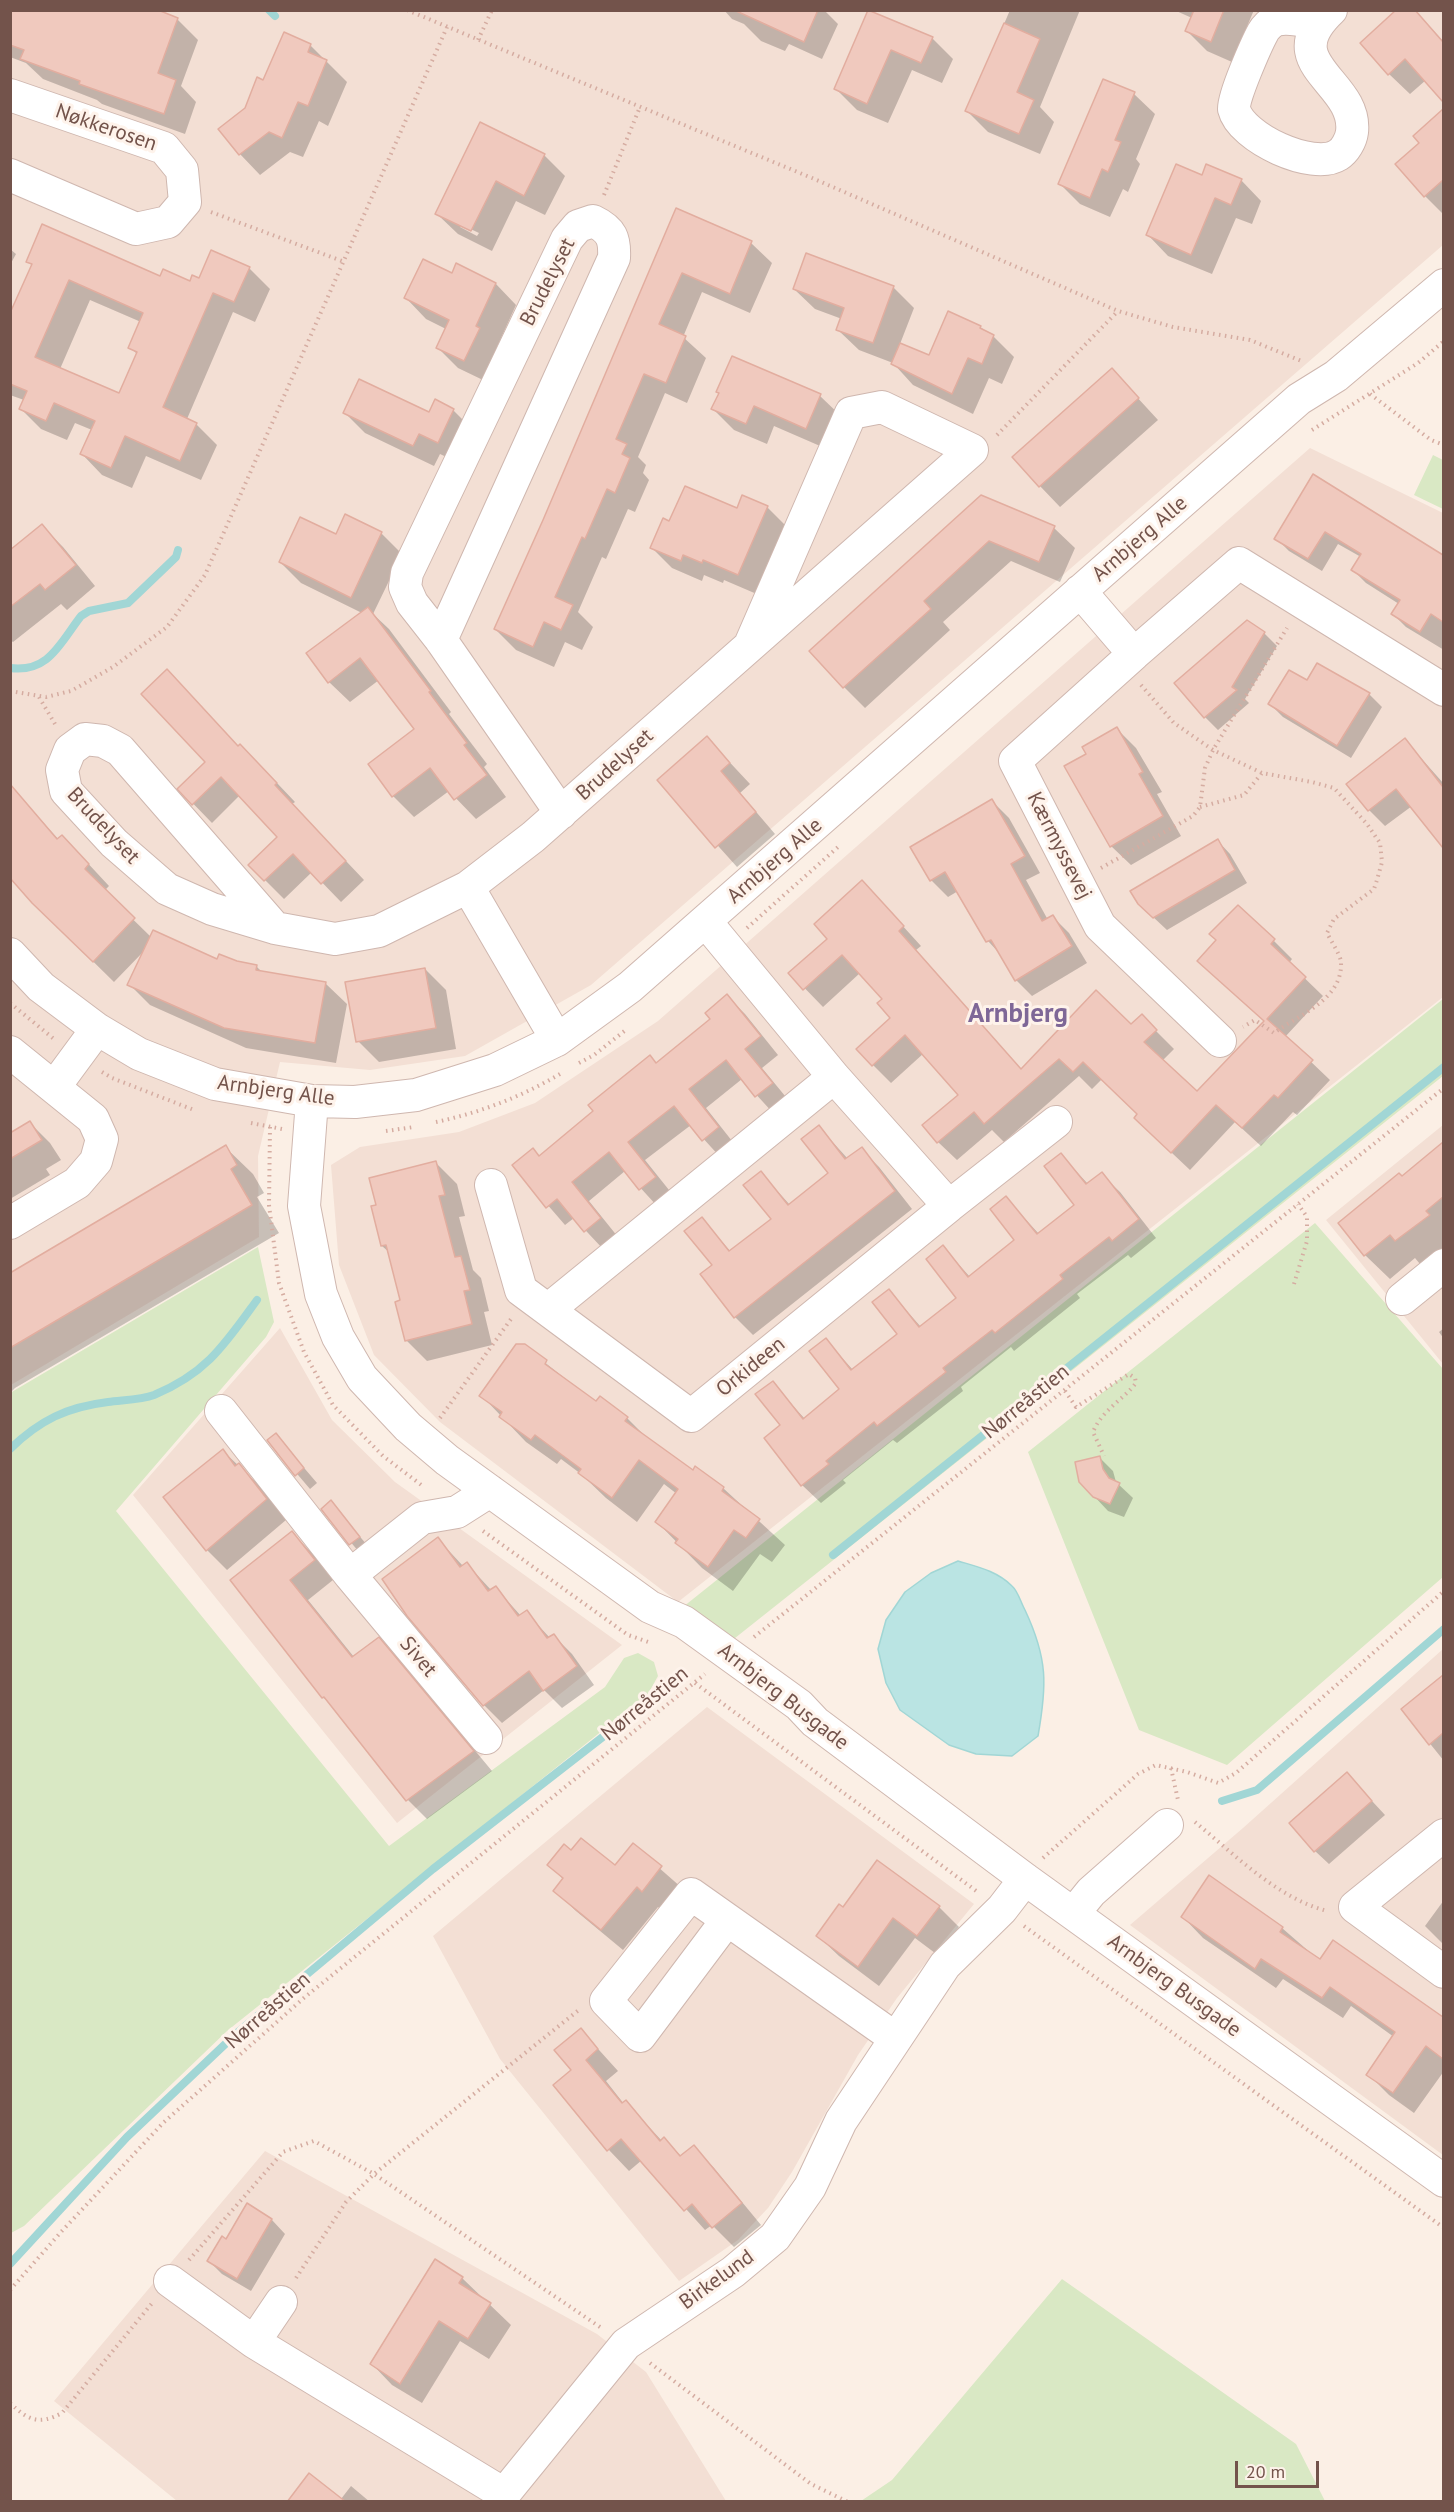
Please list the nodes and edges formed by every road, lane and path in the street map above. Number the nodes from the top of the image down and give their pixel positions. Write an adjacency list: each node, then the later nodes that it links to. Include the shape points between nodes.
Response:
1 (408, 10): 4 (path)
2 (492, 10): 5 (path)
3 (1324, 17): 3 (street, via 1310,40 1312,58 1346,103 1353,121 1351,140 1339,155 1321,160 1300,157 1253,135 1234,108 1264,30 1274,20)
4 (447, 27): 5 (path); 11 (path)
5 (478, 40): 7 (path)
6 (10, 95): 9 (street, Nøkkerosen, via 164,148 182,170)
7 (640, 107): 10 (path); 13 (path)
8 (10, 175): 9 (street, via 135,229 168,222)
9 (185, 202): 11 (path)
10 (593, 221): 19 (street, Brudelyset, via 603,226 615,241 614,258); 19 (street, Brudelyset, via 578,226 567,239 407,573 405,587 412,603)
11 (342, 261): 23 (path, via 205,574 167,627 113,667 71,691 46,698)
12 (1443, 285): 14 (street, Arnbjerg Alle)
13 (1118, 311): 14 (path, via 1173,327 1250,340); 16 (path, via 991,440)
14 (1336, 376): 15 (path, via 1371,395); 17 (street, Arnbjerg Alle, via 1299,399)
15 (1443, 445)
16 (972, 450): 20 (street, Brudelyset); 20 (street, Brudelyset, via 882,407 851,413)
17 (1080, 591): 21 (street); 30 (street, Arnbjerg Alle)
18 (1303, 603): 21 (street, Kærmyssevej, via 1239,563); 22 (street, Kærmyssevej); 24 (path)
19 (441, 640): 27 (street, Brudelyset)
20 (750, 645): 27 (street, Brudelyset)
21 (1129, 659): 24 (path, via 1174,723); 28 (street, Kærmyssevej, via 1015,761)
22 (1443, 690)
23 (10, 691)
24 (1213, 750): 25 (path); 26 (path, via 1204,768)
25 (1262, 773): 26 (path, via 1244,795); 35 (path, via 1334,788 1380,843 1382,862 1374,889 1334,919 1327,933 1341,961 1337,983 1329,997 1274,1033 1255,1020)
26 (1200, 807): 28 (path, via 1193,816)
27 (561, 813): 29 (street, Brudelyset)
28 (1077, 881): 35 (street, Kærmyssevej, via 1100,926)
29 (468, 887): 31 (street, Brudelyset, via 379,931 335,939); 34 (street)
30 (706, 922): 34 (street, Arnbjerg Alle, via 630,987); 37 (street)
31 (275, 928): 31 (street, Brudelyset, via 212,909 167,889 114,843 66,791 62,770 70,750 86,739 102,741 120,750)
32 (10, 954): 33 (street, Arnbjerg Alle, via 41,987)
33 (97, 1029): 38 (street); 40 (street, Arnbjerg Alle, via 140,1054 215,1084)
34 (557, 1040): 40 (street, Arnbjerg Alle, via 495,1070 416,1095 355,1102)
35 (1220, 1041)
36 (10, 1052): 38 (street)
37 (834, 1077): 44 (street); 49 (street)
38 (54, 1086): 45 (street, via 93,1119 102,1139 96,1161 77,1183)
39 (1443, 1088): 43 (path, Nørreåstien)
40 (312, 1101): 52 (street, Arnbjerg Busgade, via 304,1206 321,1294 338,1337 362,1378)
41 (1056, 1122): 44 (street, Orkideen)
42 (491, 1185): 49 (street, Orkideen, via 521,1290)
43 (1298, 1204): 47 (path, via 1307,1216 1307,1241); 50 (path, Nørreåstien)
44 (949, 1206): 49 (street, Orkideen, via 691,1416)
45 (10, 1223)
46 (1443, 1265): 48 (street)
47 (1294, 1284)
48 (1402, 1299)
49 (539, 1302): 52 (path)
50 (1065, 1391): 53 (path, via 1076,1407 1129,1374 1135,1378 1131,1389 1098,1419 1093,1432); 57 (path, Nørreåstien)
51 (221, 1411): 55 (street, Sivet)
52 (423, 1440): 54 (street, Arnbjerg Busgade)
53 (1104, 1456)
54 (490, 1491): 55 (street, via 457,1512 423,1518); 57 (street, Arnbjerg Busgade, via 650,1607 684,1622)
55 (350, 1575): 59 (street, Sivet)
56 (1443, 1591): 60 (path, via 1236,1773 1218,1783)
57 (732, 1655): 58 (path, Nørreåstien); 63 (street, Arnbjerg Busgade)
58 (695, 1683): 65 (path); 75 (path, Nørreåstien, via 287,2013 163,2123)
59 (486, 1738)
60 (1171, 1768): 61 (path); 63 (path, via 1156,1765 1138,1774 1050,1849)
61 (1179, 1815): 64 (path, via 1263,1878 1310,1907 1331,1912); 66 (street, via 1091,1892)
62 (1443, 1835): 64 (street)
63 (1025, 1879): 65 (street, Birkelund); 66 (street, Arnbjerg Busgade)
64 (1356, 1907): 68 (street)
65 (1002, 1909): 70 (street, Birkelund, via 945,1965); 73 (path)
66 (1074, 1913): 72 (street, Arnbjerg Busgade)
67 (727, 1920): 69 (street, via 691,1894); 69 (street, via 640,2036); 70 (street)
68 (1443, 1972)
69 (606, 2001): 71 (path, via 589,2002)
70 (895, 2038): 78 (street, Birkelund, via 841,2121 810,2187 775,2237 733,2272)
71 (374, 2174): 74 (path, via 314,2141 283,2152); 76 (path, via 346,2202); 78 (path)
72 (1443, 2181)
73 (1443, 2228)
74 (170, 2282): 77 (street, Birkelund); 79 (path, via 62,2413 46,2421 32,2419)
75 (10, 2290)
76 (281, 2302): 77 (street)
77 (254, 2342): 80 (street, Birkelund)
78 (626, 2344): 80 (street, Birkelund); 81 (path, via 811,2484)
79 (10, 2403)
80 (508, 2498)
81 (848, 2502)

